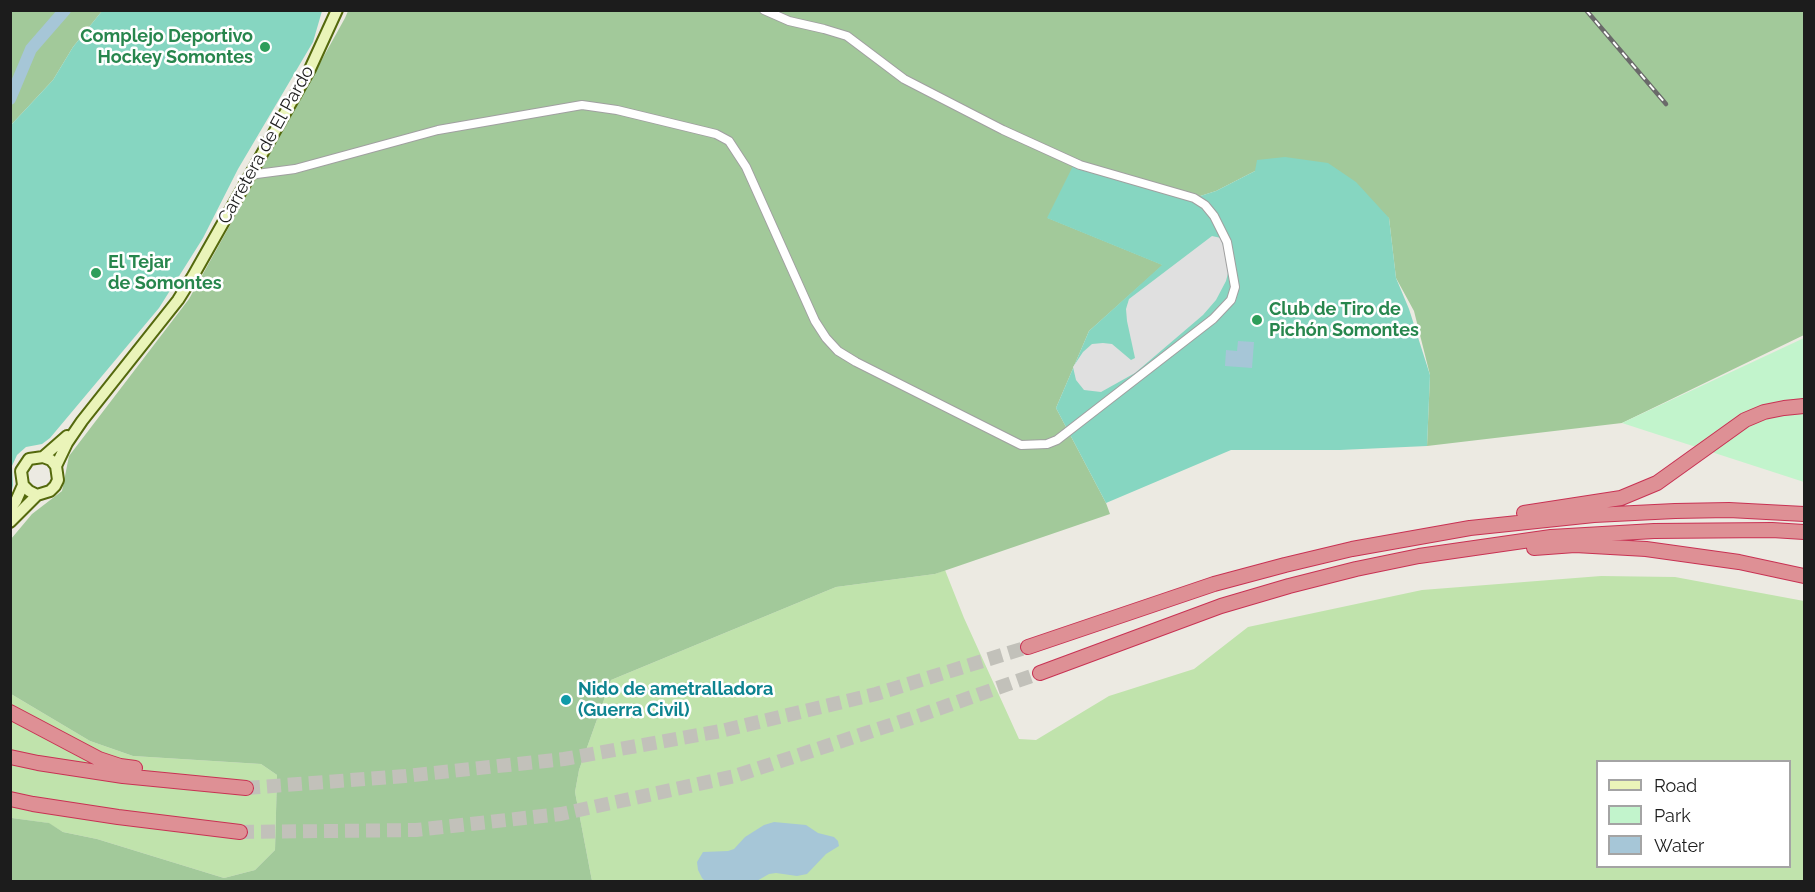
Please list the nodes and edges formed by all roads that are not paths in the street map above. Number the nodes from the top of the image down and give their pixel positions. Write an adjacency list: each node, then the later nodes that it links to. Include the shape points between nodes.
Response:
1 (337, 10): 3 (street, Carretera de El Pardo, via 310,69)
2 (764, 10): 3 (street, via 789,21 847,36 904,79 1080,165 1194,198 1206,205 1227,242 1235,287 1231,300 1204,326 1057,440 1021,445 838,351 815,321 746,167 729,141 716,134 582,105 438,130 295,169)
3 (249, 175): 5 (street, Carretera de El Pardo, via 178,300)
4 (1804, 406): 14 (highway, via 1764,412 1746,420 1657,483 1621,498 1474,519)
5 (82, 421): 6 (street, Carretera de El Pardo); 7 (street, Carretera de El Pardo)
6 (43, 457): 7 (street); 8 (street, via 24,464)
7 (56, 466): 9 (street, via 55,486)
8 (23, 485): 9 (street); 10 (street)
9 (37, 495): 12 (street)
10 (10, 509)
11 (1804, 514): 14 (highway, via 1719,510 1594,515 1470,528)
12 (10, 522)
13 (1804, 532): 15 (highway, via 1654,531 1551,537)
14 (1393, 542): 17 (highway, via 1214,584)
15 (1419, 556): 16 (highway, via 1452,558 1575,545 1646,549); 18 (highway, via 1266,592)
16 (1804, 576)
17 (1028, 647)
18 (1040, 673)
19 (10, 712): 21 (highway, via 78,749 120,766)
20 (10, 757): 21 (highway, via 123,776)
21 (225, 786): 22 (highway)
22 (246, 788)
23 (10, 799): 24 (highway, via 240,834 190,833)
24 (10, 808)

